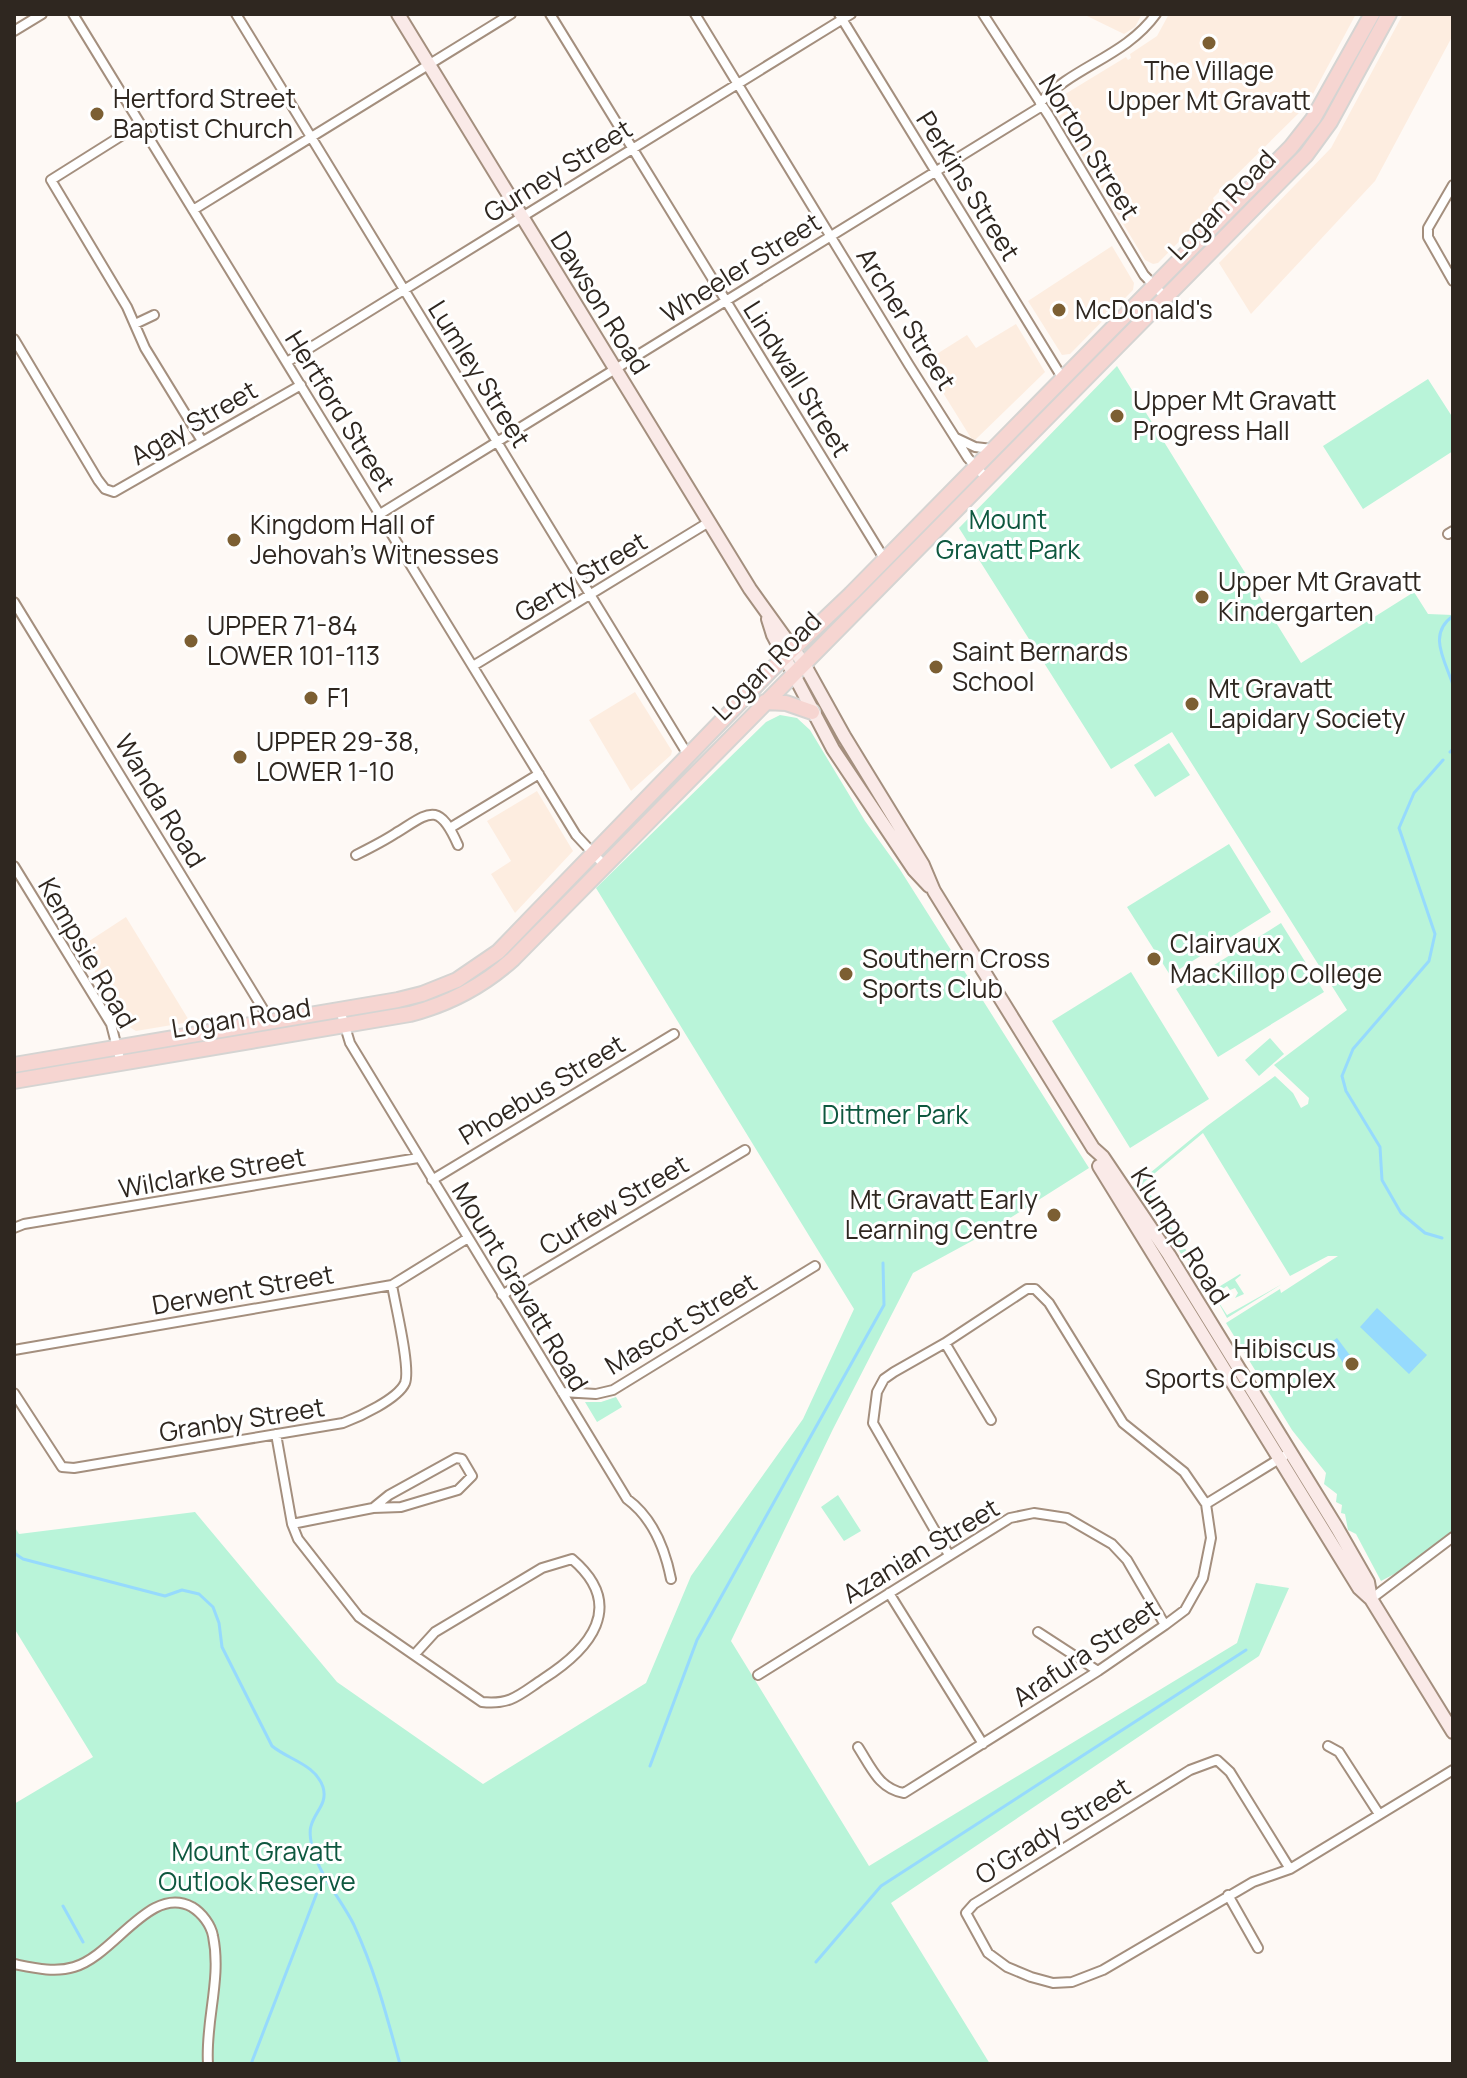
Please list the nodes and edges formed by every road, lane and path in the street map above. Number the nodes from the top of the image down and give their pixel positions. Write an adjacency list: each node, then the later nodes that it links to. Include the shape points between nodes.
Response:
1 (42, 14): 14 (street)
2 (73, 14): 18 (street, Hertford Street)
3 (236, 14): 19 (street, Lumley Street)
4 (398, 14): 15 (main road, Dawson Road)
5 (511, 14): 15 (street)
6 (550, 14): 20 (street, Lindwall Street)
7 (695, 14): 16 (street, Archer Street)
8 (851, 14): 13 (street, Gurney Street)
9 (983, 14): 17 (street, Norton Street)
10 (1156, 14): 17 (street, Wheeler Street, via 1131,41 1051,91)
11 (1372, 14): 28 (main road, Logan Road, via 1299,139)
12 (1389, 14): 28 (main road, Logan Road, via 1315,145)
13 (841, 17): 16 (street, Gurney Street); 21 (street, Perkins Street)
14 (14, 31)
15 (429, 66): 19 (street); 24 (main road, Dawson Road)
16 (738, 84): 20 (street, Gurney Street); 25 (street, Archer Street)
17 (1041, 105): 21 (street, Wheeler Street); 28 (street, Norton Street, via 1144,275)
18 (140, 124): 23 (street, Hertford Street); 31 (street, via 51,180)
19 (312, 138): 23 (street); 27 (street, Lumley Street)
20 (632, 148): 24 (street, Gurney Street); 29 (street, Lindwall Street)
21 (935, 172): 25 (street, Wheeler Street); 35 (street, Perkins Street)
22 (1453, 185): 26 (street, via 1428,228 1431,246)
23 (193, 210): 33 (street, Hertford Street)
24 (522, 217): 27 (street, Gurney Street); 34 (main road, Dawson Road)
25 (831, 236): 29 (street, Wheeler Street); 37 (street, Archer Street)
26 (1453, 281)
27 (405, 290): 33 (street, Gurney Street); 39 (street, Lumley Street)
28 (1160, 292): 35 (main road, Logan Road); 41 (main road, Logan Road)
29 (725, 301): 34 (street, Wheeler Street); 44 (street, Lindwall Street)
30 (154, 315): 31 (street)
31 (135, 324): 38 (street)
32 (14, 339): 38 (street, Agay Street, via 105,489 114,492)
33 (287, 362): 36 (street, Hertford Street)
34 (615, 369): 39 (street, Wheeler Street); 43 (main road, Dawson Road)
35 (1063, 379): 40 (main road, Logan Road)
36 (301, 385): 38 (street, Agay Street); 42 (street, Hertford Street)
37 (955, 438): 40 (street); 41 (street, Archer Street)
38 (202, 441)
39 (498, 443): 42 (street, Wheeler Street); 45 (street, Lumley Street)
40 (994, 449): 41 (main road, Logan Road)
41 (981, 473): 44 (main road, Logan Road); 49 (main road, Logan Road)
42 (380, 514): 48 (street, Hertford Street)
43 (709, 522): 45 (street, Gerty Street); 47 (main road, Dawson Road, via 767,615 773,635)
44 (885, 560): 47 (main road, Logan Road)
45 (591, 595): 48 (street, Gerty Street); 52 (street, Lumley Street)
46 (14, 602): 61 (street, Wanda Road)
47 (790, 653): 49 (main road, Dawson Road); 52 (main road, Logan Road)
48 (473, 666): 53 (street, Hertford Street)
49 (799, 669): 50 (main road, Logan Road); 51 (main road, Klumpp Road); 59 (main road, Klumpp Road, via 923,865)
50 (765, 702): 51 (main road); 57 (main road, Logan Road)
51 (812, 712): 59 (main road, Klumpp Road, via 879,821)
52 (688, 755): 57 (main road, Logan Road)
53 (539, 774): 54 (street); 57 (street, Hertford Street, via 579,839)
54 (450, 828): 55 (street); 56 (street, via 439,815 423,815)
55 (458, 845)
56 (356, 855)
57 (599, 860): 60 (main road, Logan Road, via 472,971 422,994); 62 (main road, Logan Road, via 513,959 474,988 425,1010)
58 (14, 866): 64 (street, Kempsie Road, via 111,1024)
59 (934, 891): 81 (main road, Klumpp Road, via 1093,1148 1169,1255)
60 (340, 1010): 61 (main road, Logan Road); 62 (street, Mount Gravatt Road)
61 (271, 1022): 64 (main road, Logan Road)
62 (344, 1025): 64 (main road, Logan Road); 68 (street, Mount Gravatt Road)
63 (674, 1034): 69 (street, Phoebus Street)
64 (119, 1055): 65 (main road, Logan Road); 66 (main road, Logan Road)
65 (14, 1065)
66 (14, 1081)
67 (745, 1150): 74 (street, Curfew Street)
68 (418, 1158): 69 (street, Mount Gravatt Road); 70 (street, Wilclarke Street)
69 (432, 1180): 71 (street, Mount Gravatt Road)
70 (14, 1228)
71 (468, 1238): 73 (street, Derwent Street); 74 (street, Mount Gravatt Road)
72 (815, 1266): 77 (street, Mascot Street, via 613,1390)
73 (392, 1285): 76 (street, Derwent Street); 80 (street, Granby Street, via 406,1376 400,1390 343,1423)
74 (502, 1295): 77 (street, Mount Gravatt Road)
75 (945, 1343): 79 (street); 82 (street, Arafura Street, via 1027,1289 1035,1289 1049,1303 1123,1423 1184,1472); 86 (street, Arafura Street, via 884,1379 873,1423)
76 (14, 1350)
77 (562, 1392): 87 (street, Mount Gravatt Road, via 627,1499 639,1507 658,1536)
78 (14, 1393): 80 (street, Granby Street, via 62,1467)
79 (991, 1420)
80 (276, 1434): 84 (street)
81 (1285, 1456): 82 (street); 89 (main road, Klumpp Road, via 1368,1582)
82 (1206, 1504): 90 (street, Arafura Street, via 1211,1538 1203,1578 1185,1610)
83 (373, 1508): 83 (street, via 456,1458 472,1476 458,1490 401,1507); 84 (street)
84 (292, 1524): 92 (street, via 359,1617)
85 (1453, 1537): 89 (street)
86 (949, 1555): 88 (street, Azanian Street); 90 (street, Azanian Street, via 1010,1518 1034,1513 1067,1518 1112,1544 1127,1560)
87 (671, 1579)
88 (889, 1593): 94 (street, Azanian Street); 96 (street)
89 (1371, 1599): 95 (main road, Klumpp Road)
90 (1165, 1625): 93 (street, Arafura Street)
91 (1038, 1632): 93 (street)
92 (415, 1654): 92 (street, via 482,1702 500,1704 569,1662 590,1639 600,1613 598,1594 572,1559 542,1568 435,1632)
93 (1098, 1671): 96 (street, Arafura Street)
94 (758, 1675)
95 (1453, 1732)
96 (983, 1744): 98 (street, Arafura Street, via 904,1793 881,1783)
97 (1328, 1746): 100 (street, via 1339,1752)
98 (858, 1747)
99 (1453, 1770): 100 (street, O'Grady Street)
100 (1379, 1814): 101 (street, O'Grady Street)
101 (1290, 1869): 102 (street, O'Grady Street); 102 (street, O'Grady Street, via 1230,1772 1217,1760 1190,1770 966,1913 988,1953 1007,1967 1053,1983 1072,1982 1103,1970)
102 (1228, 1895): 103 (street)
103 (1258, 1948)
104 (14, 1964): 105 (street, via 76,1967 106,1950 152,1909 165,1902 186,1904 200,1912 213,1933 216,1967)
105 (208, 2064)

